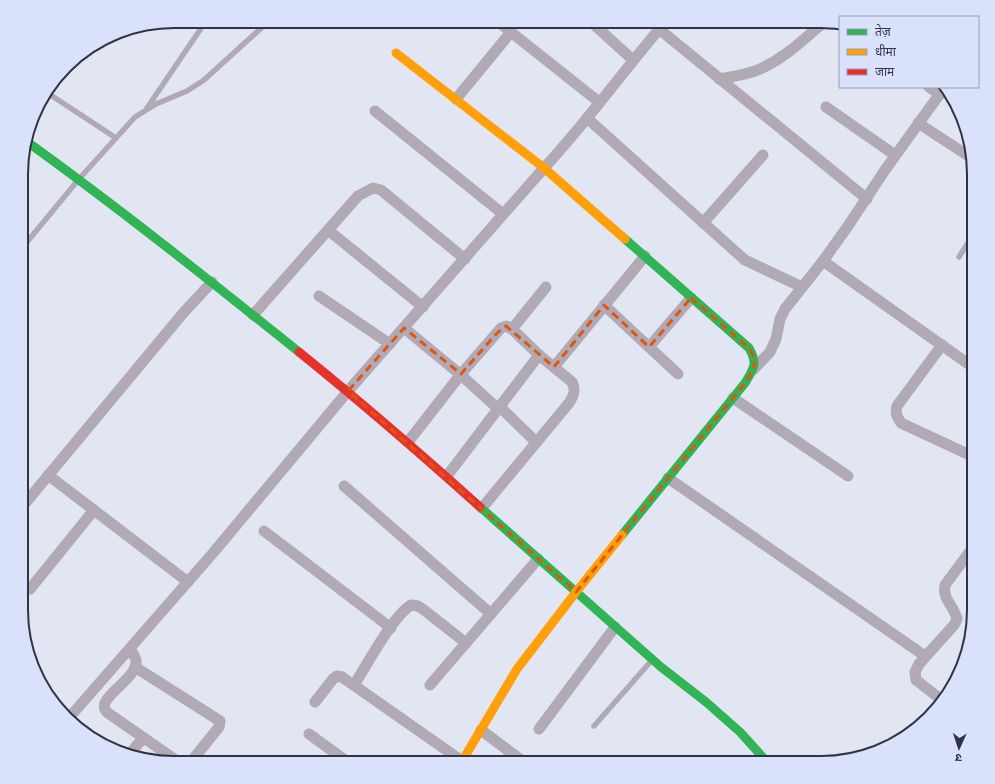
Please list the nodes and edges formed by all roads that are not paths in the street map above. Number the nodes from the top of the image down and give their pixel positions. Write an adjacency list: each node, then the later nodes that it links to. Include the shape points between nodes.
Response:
1 (201, 28): 17 (lane)
2 (260, 28): 17 (lane, via 204,80)
3 (506, 28): 8 (street)
4 (598, 28): 10 (street)
5 (659, 28): 10 (street)
6 (665, 28): 11 (street)
7 (817, 28): 11 (street, via 792,50 768,65 753,72)
8 (511, 32): 14 (street); 15 (street)
9 (396, 53): 14 (street)
10 (632, 60): 15 (street)
11 (719, 79): 28 (street)
12 (941, 92): 20 (street)
13 (51, 96): 21 (lane)
14 (456, 99): 26 (street)
15 (599, 102): 19 (street)
16 (826, 107): 25 (street)
17 (146, 110): 21 (lane)
18 (375, 111): 29 (street)
19 (587, 118): 26 (street); 30 (street)
20 (918, 123): 23 (street); 25 (street)
21 (116, 138): 27 (lane)
22 (31, 145): 27 (street)
23 (965, 150)
24 (763, 155): 30 (street)
25 (895, 155): 28 (street)
26 (544, 168): 29 (street); 34 (street)
27 (79, 179): 32 (lane); 38 (street)
28 (866, 199): 37 (street)
29 (503, 214): 36 (street)
30 (703, 223): 40 (street, via 745,260)
31 (328, 230): 36 (street, via 358,196 373,188 381,190); 44 (street); 45 (street)
32 (28, 241)
33 (967, 244): 35 (lane)
34 (645, 256): 42 (street); 43 (street)
35 (959, 257)
36 (465, 259): 44 (street)
37 (823, 261): 40 (street); 49 (street)
38 (212, 282): 45 (street); 63 (street)
39 (546, 286): 47 (street)
40 (802, 287): 54 (street, via 780,319 770,352)
41 (319, 296): 48 (street)
42 (692, 298): 50 (street); 54 (street, via 749,348 755,359)
43 (604, 305): 50 (street); 53 (street)
44 (423, 307): 46 (street)
45 (253, 315): 57 (street)
46 (404, 328): 48 (street); 55 (street)
47 (512, 329): 51 (street); 55 (street, via 506,326 501,328)
48 (390, 344): 57 (street)
49 (942, 345): 52 (street); 62 (street, via 895,411 902,423)
50 (650, 347): 56 (street)
51 (539, 355): 53 (street); 59 (street)
52 (967, 364)
53 (554, 367): 61 (street, via 572,382 574,393 570,403)
54 (753, 370): 58 (street)
55 (460, 374): 59 (street, via 495,406); 60 (street)
56 (678, 374)
57 (348, 391): 60 (street); 74 (street)
58 (733, 398): 65 (street); 66 (street)
59 (500, 407): 61 (street); 64 (street)
60 (408, 442): 64 (street)
61 (537, 442): 69 (street)
62 (967, 454)
63 (48, 475): 68 (street); 70 (street)
64 (447, 476): 69 (street)
65 (848, 476)
66 (668, 478): 76 (street); 82 (street)
67 (344, 486): 77 (street)
68 (28, 500)
69 (482, 508): 73 (street)
70 (94, 510): 74 (street); 75 (street)
71 (264, 531): 79 (street)
72 (967, 555): 82 (street, via 945,585 946,598 957,619)
73 (538, 559): 76 (street); 77 (street)
74 (188, 582): 81 (street)
75 (30, 589)
76 (576, 592): 78 (street); 92 (street, via 517,669)
77 (491, 614): 80 (street)
78 (616, 627): 83 (street); 91 (street)
79 (391, 628): 80 (street, via 405,609 411,605 418,606); 85 (street)
80 (466, 643): 86 (street)
81 (130, 649): 84 (street, via 136,660); 89 (street)
82 (925, 656): 87 (street, via 916,668 915,676)
83 (652, 660): 90 (lane); 102 (street, via 740,732)
84 (135, 667): 94 (street, via 130,677 107,698 104,706 108,713); 97 (street, via 220,721 219,727)
85 (354, 685): 88 (street, via 336,676); 99 (street)
86 (430, 685)
87 (938, 697)
88 (315, 702)
89 (72, 714)
90 (594, 726)
91 (539, 729)
92 (481, 730): 100 (street); 101 (street)
93 (309, 734): 98 (street)
94 (143, 738): 95 (street); 96 (street)
95 (133, 750)
96 (170, 756)
97 (196, 756)
98 (339, 756)
99 (454, 756)
100 (466, 756)
101 (516, 756)
102 (760, 756)

